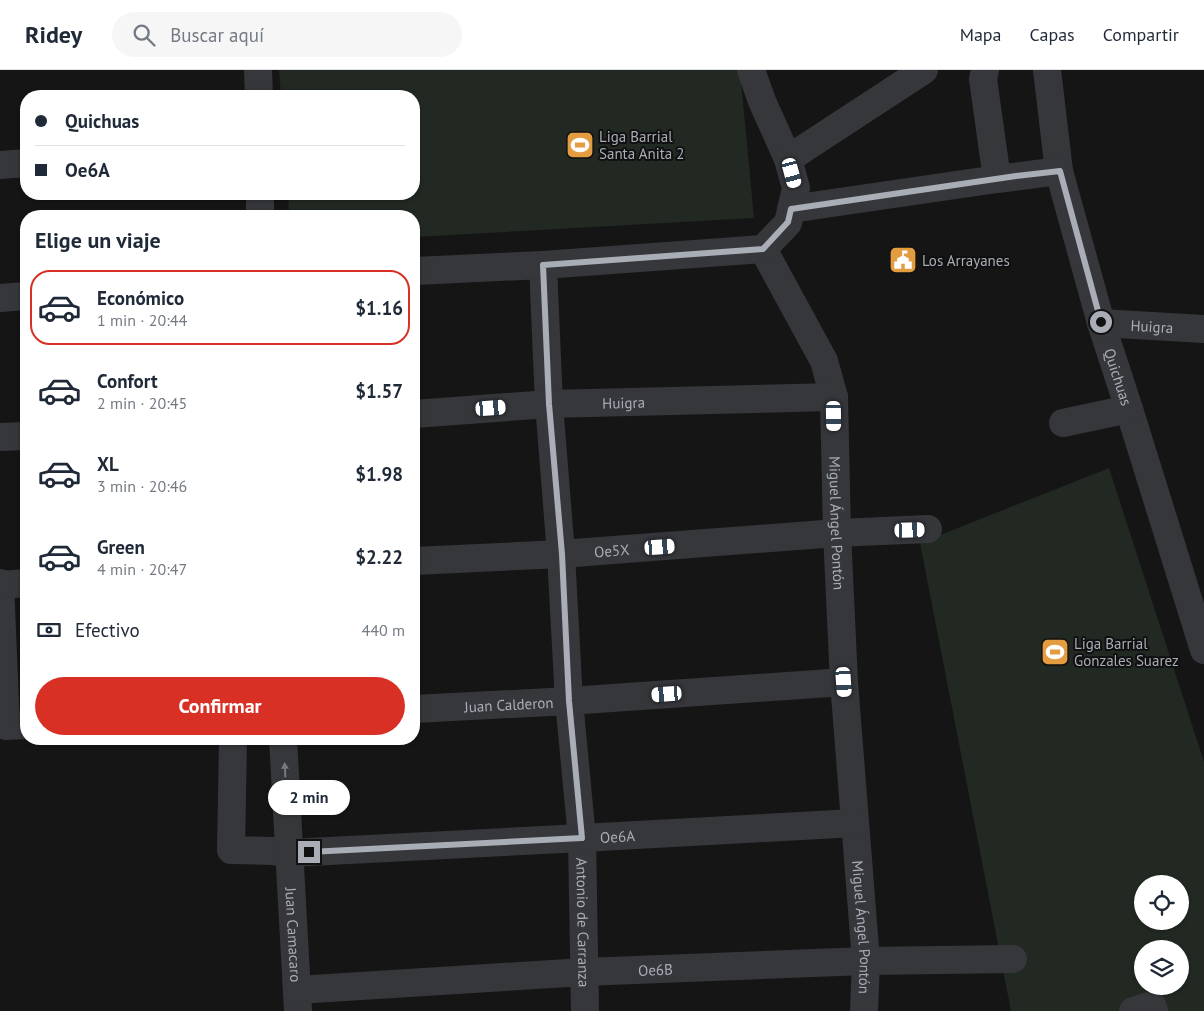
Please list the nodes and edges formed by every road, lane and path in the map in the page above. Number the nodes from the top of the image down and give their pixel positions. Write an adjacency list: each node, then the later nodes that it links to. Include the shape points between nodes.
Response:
1 (258, 70): 6 (street)
2 (751, 70): 7 (street)
3 (924, 70): 7 (street)
4 (985, 70): 11 (street, via 983,79)
5 (1047, 70): 10 (street, Quichuas)
6 (259, 90)
7 (788, 159): 12 (street, via 796,188)
8 (20, 163): 9 (street)
9 (0, 165)
10 (1060, 171): 11 (street); 18 (street, Quichuas)
11 (997, 179): 12 (street)
12 (791, 209): 13 (street, via 788,222)
13 (763, 249): 14 (street); 20 (street, Miguel Ángel Pontón, via 824,361)
14 (543, 265): 15 (street); 21 (street, Antonio de Carranza)
15 (420, 272)
16 (20, 296): 17 (street)
17 (0, 298)
18 (1101, 322): 19 (street, Huigra); 22 (street, Quichuas)
19 (1204, 329)
20 (834, 397): 21 (street, Huigra); 28 (street, Miguel Ángel Pontón)
21 (549, 404): 23 (street, Huigra); 29 (street, Antonio de Carranza)
22 (1129, 409): 24 (street); 33 (street, Quichuas)
23 (420, 414)
24 (1064, 423)
25 (20, 436): 26 (street)
26 (0, 437)
27 (928, 529): 28 (street, Oe5X)
28 (837, 533): 29 (street, Oe5X); 34 (street, Miguel Ángel Pontón)
29 (562, 554): 30 (street, Oe5X); 35 (street, Antonio de Carranza)
30 (420, 562)
31 (20, 583): 32 (street)
32 (0, 584): 37 (street)
33 (1204, 650)
34 (844, 682): 35 (street, Juan Calderon); 40 (street, Miguel Ángel Pontón)
35 (569, 701): 36 (street, Juan Calderon); 41 (street, Antonio de Carranza)
36 (420, 709)
37 (16, 726)
38 (233, 745): 42 (street, Oe6A, via 231,850)
39 (283, 745): 42 (street, Juan Camacaro, one-way to 39)
40 (855, 823): 41 (street, Oe6A); 44 (street, Miguel Ángel Pontón)
41 (582, 838): 42 (street, Oe6A); 45 (street, Antonio de Carranza)
42 (290, 853): 46 (street, Juan Camacaro)
43 (1013, 959): 44 (street, Oe6B)
44 (866, 961): 45 (street, Oe6B); 48 (street, Miguel Ángel Pontón)
45 (584, 972): 46 (street, Oe6B); 47 (street, Antonio de Carranza)
46 (297, 1001)
47 (586, 1011)
48 (864, 1011)
49 (1133, 1011): 50 (street, via 1152,1005)
50 (1154, 1011)

